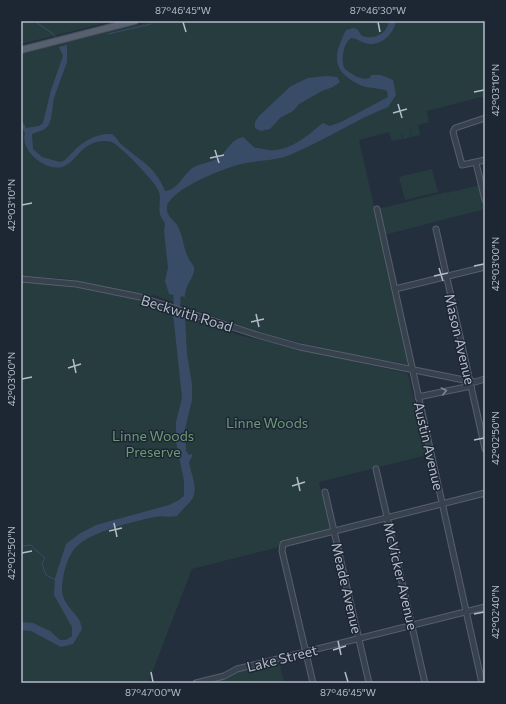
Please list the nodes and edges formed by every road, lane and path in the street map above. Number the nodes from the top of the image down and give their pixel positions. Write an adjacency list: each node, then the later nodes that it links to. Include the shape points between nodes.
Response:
1 (135, 21): 2 (main road)
2 (21, 50)
3 (485, 118): 5 (street, via 455,128 453,132 462,165)
4 (485, 160): 5 (street)
5 (476, 163): 6 (street)
6 (485, 200)
7 (377, 209): 12 (street, Austin Avenue)
8 (436, 229): 10 (street, Mason Avenue)
9 (485, 267): 10 (street)
10 (446, 277): 12 (street); 15 (street, Mason Avenue)
11 (21, 279): 13 (street, Beckwith Road, via 76,284 140,297 300,347)
12 (395, 289): 13 (street, Austin Avenue)
13 (412, 370): 15 (street, Beckwith Road); 16 (street, Austin Avenue)
14 (485, 379): 15 (street)
15 (470, 384): 16 (street, one-way to 15); 17 (street, Mason Avenue)
16 (418, 397): 21 (street, Austin Avenue)
17 (485, 449)
18 (376, 469): 22 (street, McVicker Avenue)
19 (325, 492): 23 (street, Meade Avenue)
20 (485, 493): 21 (street)
21 (442, 504): 22 (street); 25 (street, Austin Avenue)
22 (388, 518): 23 (street); 26 (street, McVicker Avenue)
23 (334, 531): 27 (street, Meade Avenue); 28 (street, via 282,546)
24 (485, 607): 25 (street, Lake Street)
25 (466, 612): 26 (street, Lake Street); 33 (street, Austin Avenue)
26 (412, 625): 27 (street, Lake Street); 32 (street, McVicker Avenue)
27 (359, 639): 28 (street, Lake Street); 31 (street, Meade Avenue)
28 (305, 652): 29 (street, Lake Street, via 237,669 224,676); 30 (street)
29 (196, 683)
30 (313, 683)
31 (369, 683)
32 (425, 683)
33 (482, 683)

